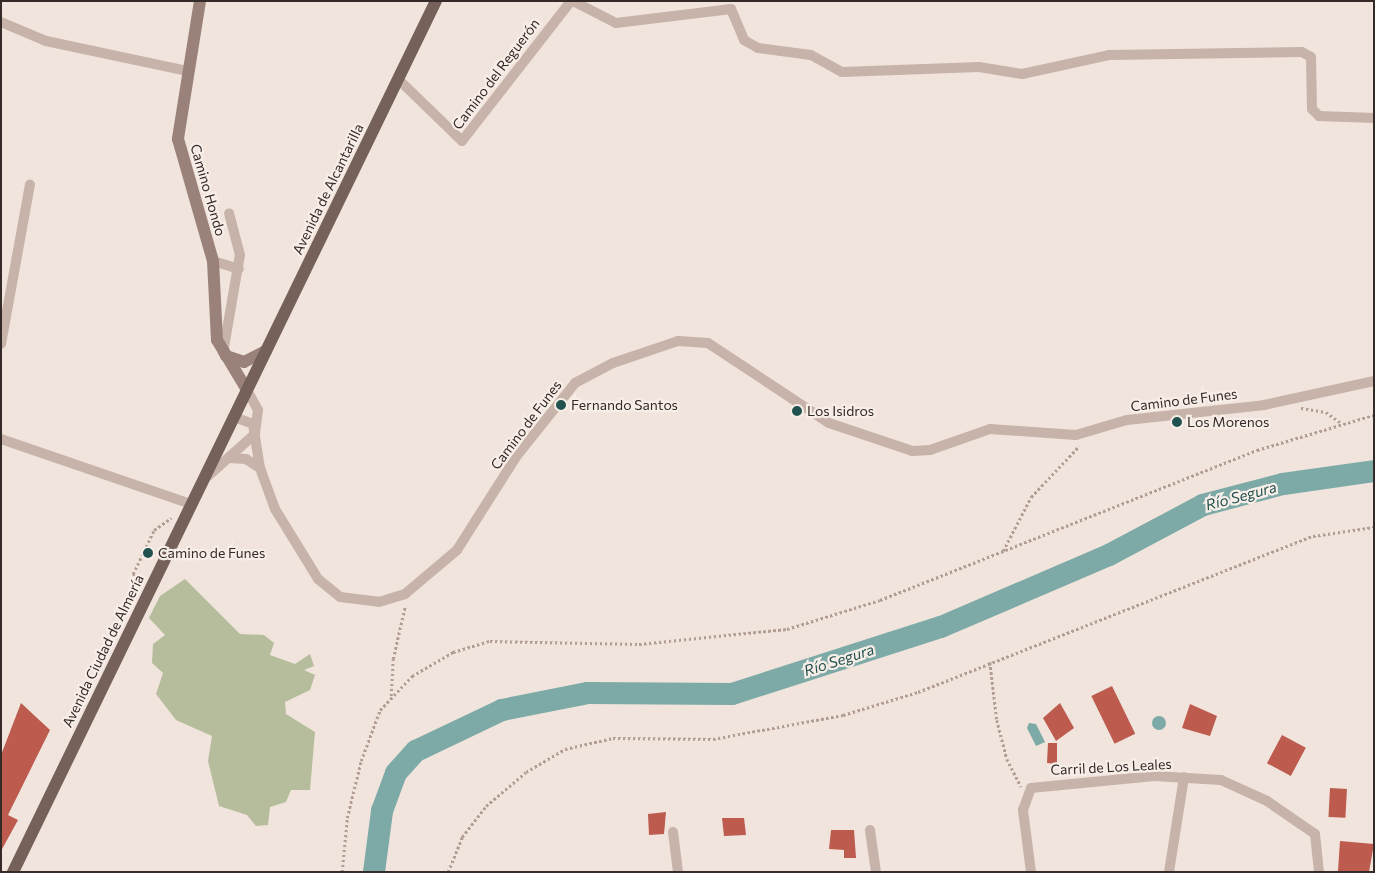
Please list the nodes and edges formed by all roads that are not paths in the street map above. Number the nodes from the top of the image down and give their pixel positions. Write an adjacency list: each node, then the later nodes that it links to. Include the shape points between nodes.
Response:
1 (200, 1): 5 (main road, Camino Hondo)
2 (436, 1): 6 (main road, Avenida de Alcantarilla)
3 (572, 1): 6 (street, Camino del Reguerón, via 462,142); 7 (street, via 616,23 731,9 744,40 758,48 811,56 842,72 979,68 1022,74 1110,55 1302,52 1311,57 1312,110 1318,116)
4 (1, 22): 5 (street, via 46,41)
5 (187, 71): 10 (main road, Camino Hondo, via 178,139)
6 (398, 79): 13 (main road, Avenida de Alcantarilla)
7 (1374, 118)
8 (30, 185): 12 (street)
9 (229, 213): 11 (street, via 239,241)
10 (213, 262): 11 (street); 14 (main road, Camino Hondo, via 217,340)
11 (239, 269): 14 (street)
12 (1, 344)
13 (266, 351): 14 (main road, via 244,362); 16 (main road, Avenida de Alcantarilla)
14 (225, 354): 16 (main road, Camino Hondo)
15 (1374, 381): 21 (street, Camino de Funes, via 1289,400 1153,415 1081,434 1008,427 930,450 893,447 804,409 708,343 678,341 613,363 575,383 516,457 457,550 405,594 371,602 354,601 329,591 289,537)
16 (247, 390): 17 (main road, Avenida Ciudad de Almería); 18 (street, Camino de Funes, via 258,410)
17 (234, 417): 18 (street, via 251,421); 22 (main road, Avenida Ciudad de Almería)
18 (255, 434): 20 (street); 21 (street, Camino de Funes)
19 (1, 439): 23 (street)
20 (226, 458): 21 (street, via 246,459); 22 (street)
21 (260, 468)
22 (202, 482): 23 (main road, Avenida Ciudad de Almería)
23 (185, 502): 27 (main road, Avenida Ciudad de Almería)
24 (1184, 777): 30 (street, Carril de Los Leales, via 1036,786 1027,792 1023,810); 31 (street); 32 (street, Carril de Los Leales, via 1221,780 1241,787 1308,826 1318,843)
25 (870, 830): 29 (street)
26 (673, 832): 28 (street)
27 (13, 872)
28 (678, 872)
29 (876, 872)
30 (1031, 872)
31 (1169, 872)
32 (1319, 872)

